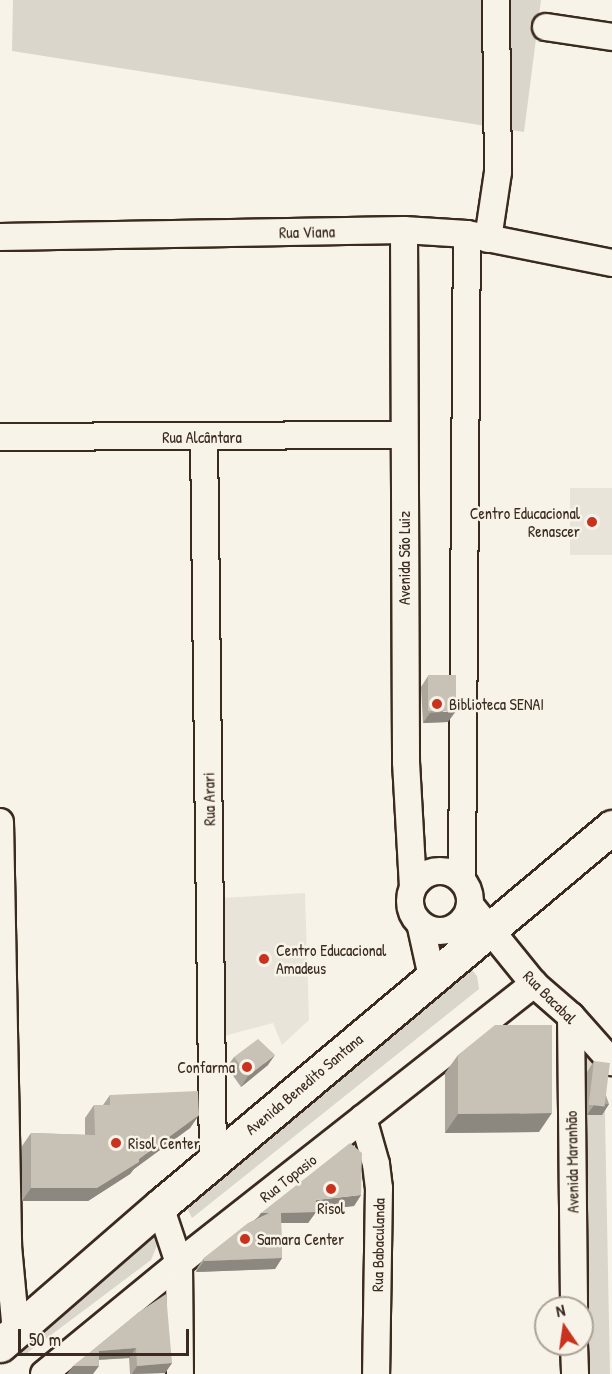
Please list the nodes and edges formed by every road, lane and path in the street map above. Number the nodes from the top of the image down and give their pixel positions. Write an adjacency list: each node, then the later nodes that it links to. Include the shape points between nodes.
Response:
1 (496, 0): 5 (street, via 498,172)
2 (546, 27): 3 (street)
3 (612, 37)
4 (404, 230): 5 (street, Rua Viana); 6 (street, Rua Viana); 8 (street, Avenida São Luiz)
5 (478, 236): 7 (street, Rua Viana); 13 (street)
6 (0, 237)
7 (612, 263)
8 (404, 435): 10 (street, Rua Alcântara); 14 (street, Avenida São Luiz, via 406,762)
9 (0, 437): 10 (street, Rua Alcântara)
10 (204, 437): 23 (street, Rua Arari)
11 (0, 822): 15 (street)
12 (612, 827): 16 (main road, Avenida Benedito Santana)
13 (462, 878): 14 (street, via 436,870 423,875); 16 (street)
14 (413, 886): 17 (street, via 409,903)
15 (0, 910): 27 (street)
16 (480, 918): 17 (street, via 466,917 446,931); 18 (main road, Avenida Benedito Santana); 19 (street, Rua Bacabal)
17 (421, 927): 18 (street)
18 (432, 977): 23 (main road, Avenida Benedito Santana)
19 (534, 984): 20 (street, Rua Bacabal); 22 (street, Rua Topasio)
20 (571, 1016): 21 (street, Rua Bacabal); 26 (street, Avenida Maranhão)
21 (612, 1062)
22 (363, 1118): 25 (street, Rua Topasio); 31 (street, Rua Babaculanda, via 379,1188)
23 (213, 1162): 24 (main road, Avenida Benedito Santana)
24 (160, 1206): 25 (street); 27 (main road, Avenida Benedito Santana)
25 (179, 1263): 29 (street, Rua Topasio); 30 (street)
26 (574, 1296)
27 (8, 1339)
28 (574, 1356): 32 (street)
29 (44, 1374)
30 (180, 1374)
31 (376, 1374)
32 (575, 1374)

